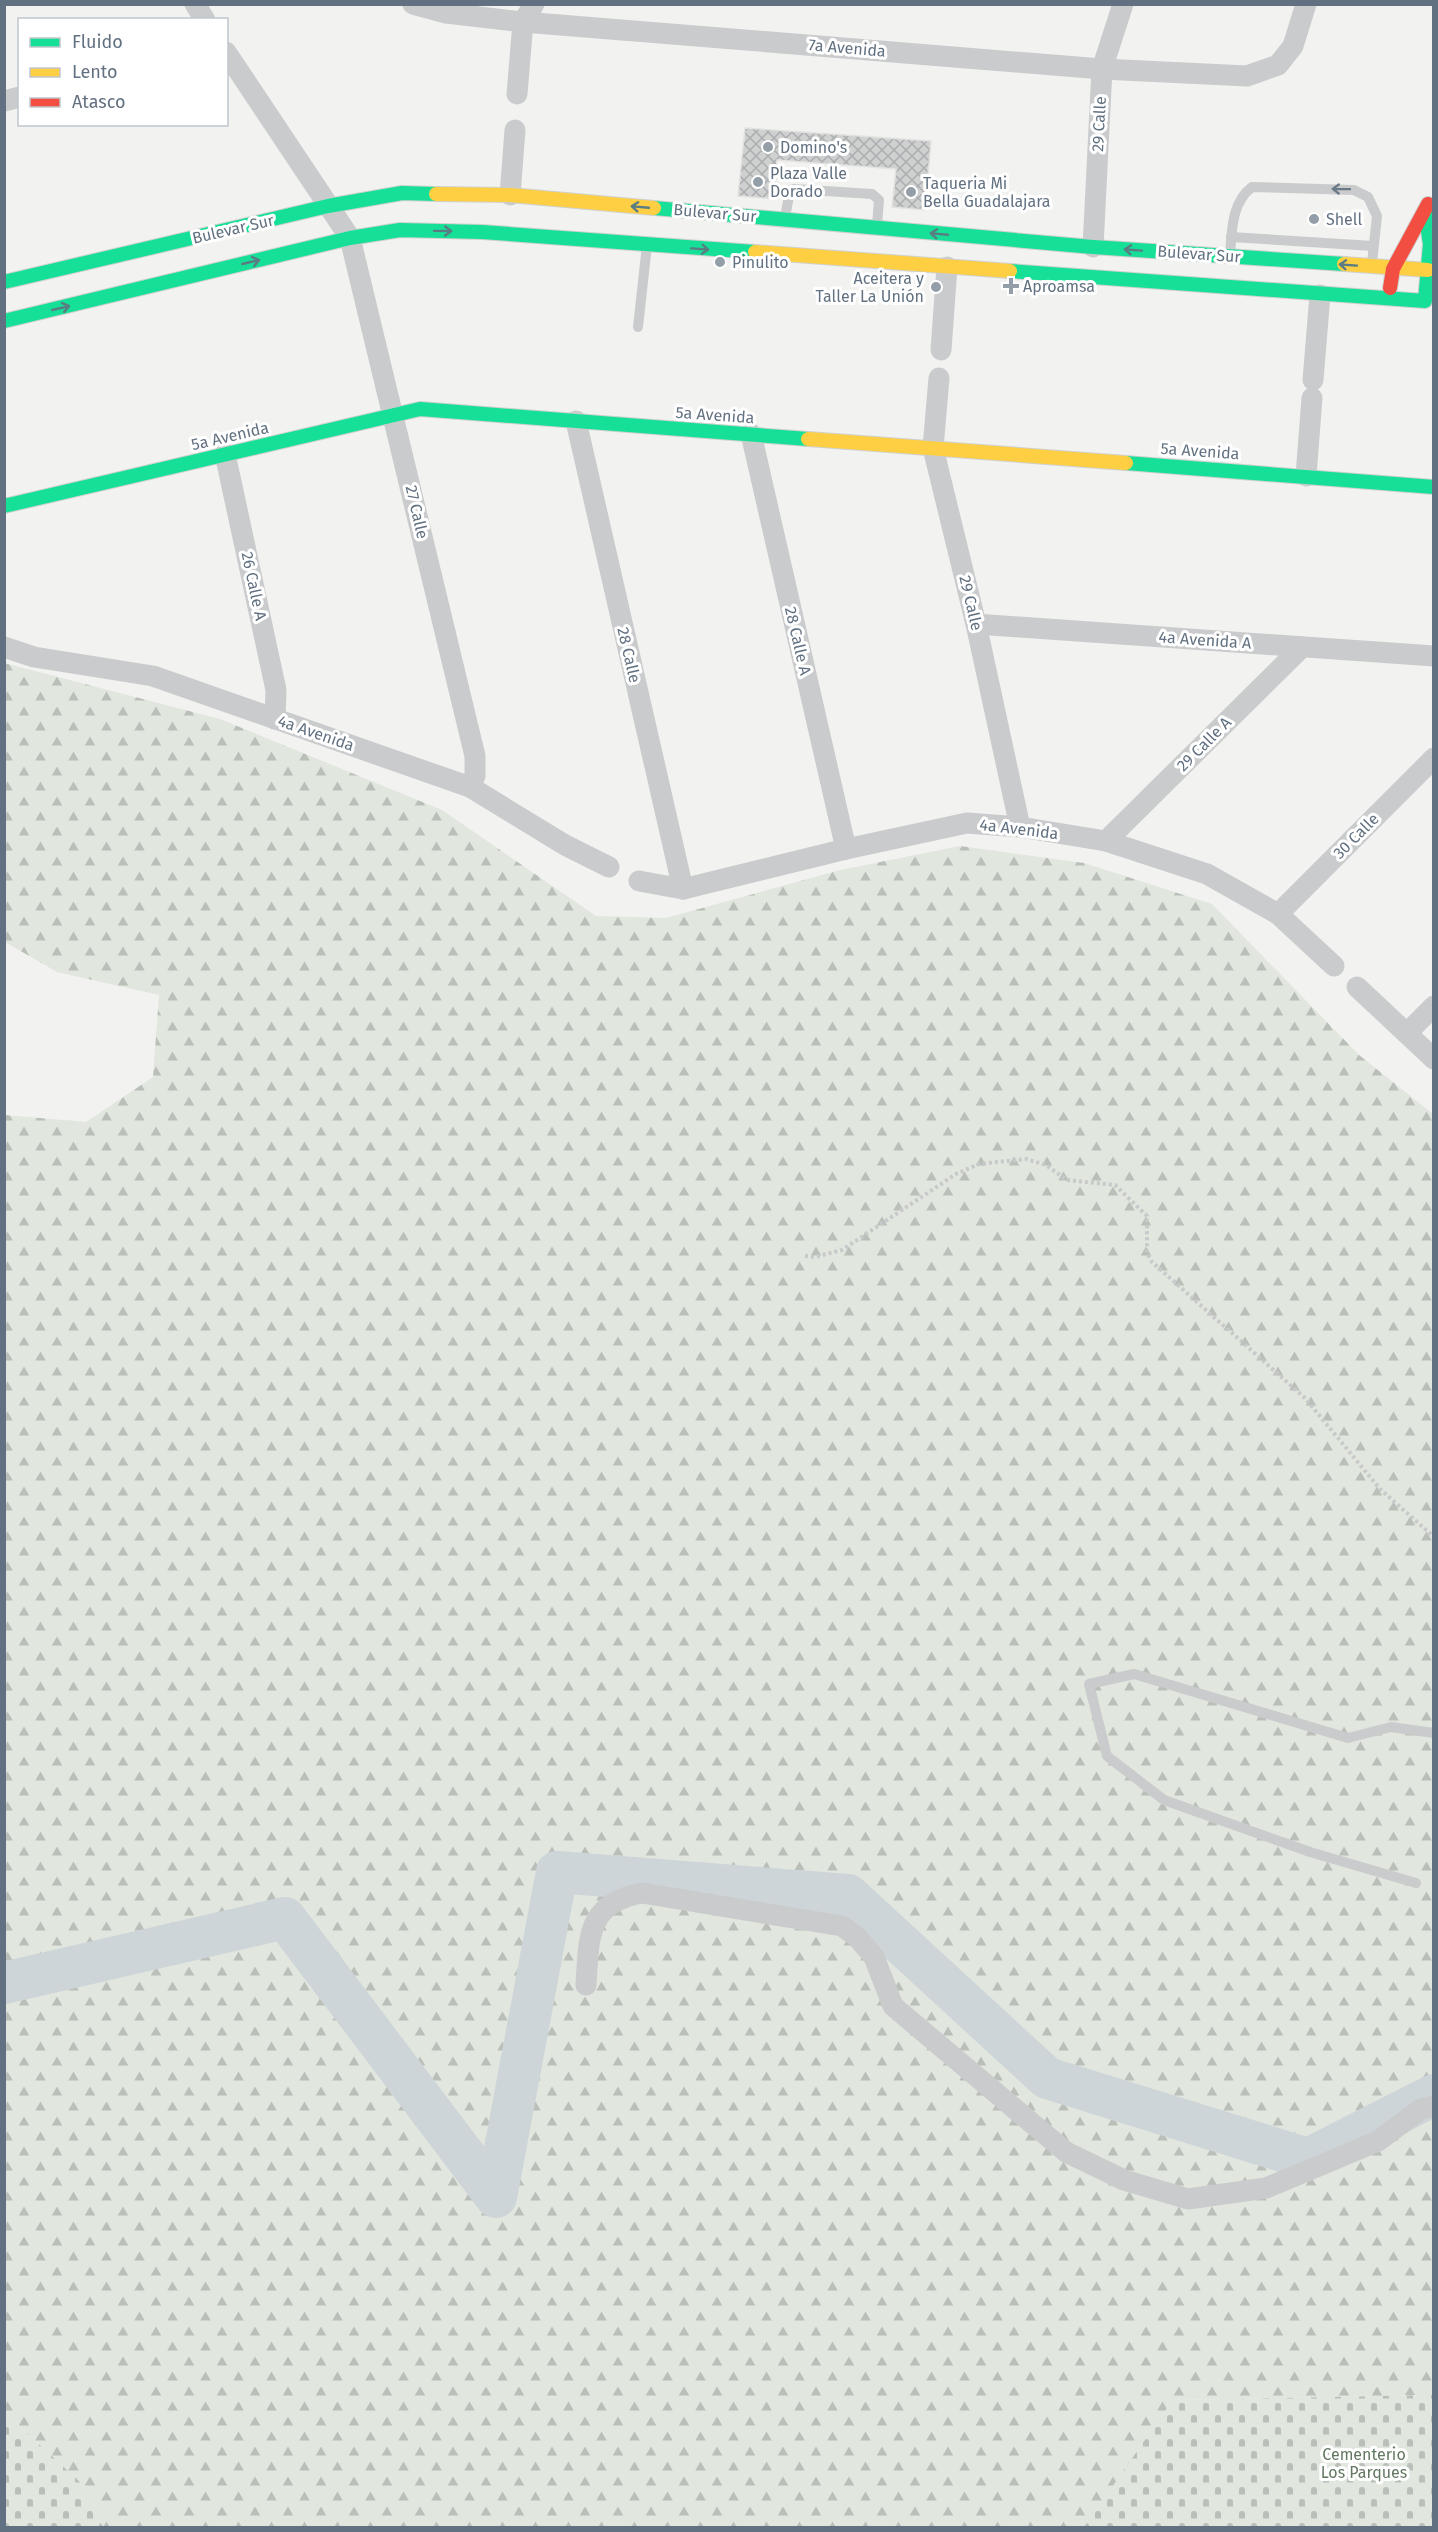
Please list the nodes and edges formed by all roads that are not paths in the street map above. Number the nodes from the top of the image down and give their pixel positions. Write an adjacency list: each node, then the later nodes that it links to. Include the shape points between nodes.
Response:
1 (195, 4): 6 (street)
2 (1123, 4): 8 (street, 29 Calle)
3 (1306, 4): 8 (street, 7a Avenida, via 1293,46 1278,65 1247,76)
4 (414, 5): 5 (street, 7a Avenida)
5 (529, 13): 8 (street, 7a Avenida); 9 (street)
6 (204, 18)
7 (228, 55): 13 (street)
8 (1102, 69): 21 (street, 29 Calle)
9 (517, 94)
10 (515, 130): 12 (street)
11 (1434, 193): 14 (main road)
12 (510, 195): 13 (main road, Bulevar Sur, via 402,193); 15 (main road, Bulevar Sur, one-way to 12)
13 (328, 206): 18 (street); 27 (main road, Bulevar Sur)
14 (1425, 212): 25 (main road); 26 (main road)
15 (785, 220): 16 (main road, Bulevar Sur); 16 (lane, via 790,190 872,194 879,200)
16 (877, 228): 21 (main road, Bulevar Sur, one-way to 16)
17 (1232, 237): 20 (lane); 20 (lane, one-way to 17, via 1377,216 1368,197 1354,190 1252,187 1242,195); 22 (lane)
18 (350, 238): 19 (main road, Bulevar Sur, one-way to 19, via 400,230 470,231); 31 (main road, Bulevar Sur, one-way to 18); 35 (street, 27 Calle)
19 (647, 245): 23 (main road, Bulevar Sur, one-way to 23); 32 (lane)
20 (1374, 246): 24 (lane)
21 (1093, 247): 22 (main road, Bulevar Sur, one-way to 21)
22 (1229, 256): 24 (main road, Bulevar Sur, one-way to 22)
23 (947, 267): 28 (main road, Bulevar Sur); 33 (street)
24 (1371, 267): 25 (main road, Bulevar Sur)
25 (1393, 269): 26 (main road, Bulevar Sur); 29 (main road)
26 (1431, 271): 30 (main road)
27 (4, 282)
28 (1320, 295): 29 (main road, Bulevar Sur); 40 (street)
29 (1389, 297): 30 (main road, Bulevar Sur)
30 (1429, 301)
31 (4, 321)
32 (638, 327)
33 (941, 350)
34 (939, 378): 38 (street, 29 Calle)
35 (393, 414): 36 (main road, 5a Avenida, via 420,409); 39 (main road, 5a Avenida); 49 (street, 27 Calle, via 475,756 475,776)
36 (576, 421): 37 (main road, 5a Avenida); 55 (street, 28 Calle)
37 (751, 434): 38 (main road, 5a Avenida); 52 (street, 28 Calle A)
38 (933, 448): 40 (main road, 5a Avenida); 43 (street, 29 Calle)
39 (225, 454): 42 (main road, 5a Avenida); 47 (street, 26 Calle A, via 276,690)
40 (1306, 476): 41 (main road, 5a Avenida)
41 (1434, 487)
42 (4, 507)
43 (976, 624): 45 (street, 4a Avenida A); 50 (street, 29 Calle)
44 (4, 646): 47 (street, 4a Avenida, via 34,657 153,676)
45 (1302, 647): 46 (street, 4a Avenida A); 51 (street, 29 Calle A)
46 (1434, 656)
47 (275, 719): 49 (street, 4a Avenida)
48 (1434, 758): 56 (street, 30 Calle)
49 (470, 787): 53 (street, 4a Avenida)
50 (1020, 827): 51 (street, 4a Avenida); 52 (street, 4a Avenida, via 967,823)
51 (1106, 841): 56 (street, 4a Avenida, via 1206,874)
52 (846, 849): 55 (street, 4a Avenida)
53 (609, 867)
54 (639, 881): 55 (street, 4a Avenida)
55 (683, 889)
56 (1278, 914): 57 (street, 4a Avenida)
57 (1334, 966)
58 (1357, 987): 60 (street)
59 (1434, 1006): 60 (street)
60 (1407, 1033): 61 (street)
61 (1434, 1059)
62 (1434, 1733): 63 (lane, via 1391,1727 1348,1738 1134,1674 1089,1684 1107,1756 1164,1800 1310,1852)
63 (1416, 1883)
64 (586, 1985): 65 (street, via 590,1936 601,1913 621,1897 642,1893 842,1926 874,1957 893,2006 1066,2152 1124,2180 1188,2199 1266,2188 1378,2141 1421,2109)
65 (1434, 2106)

